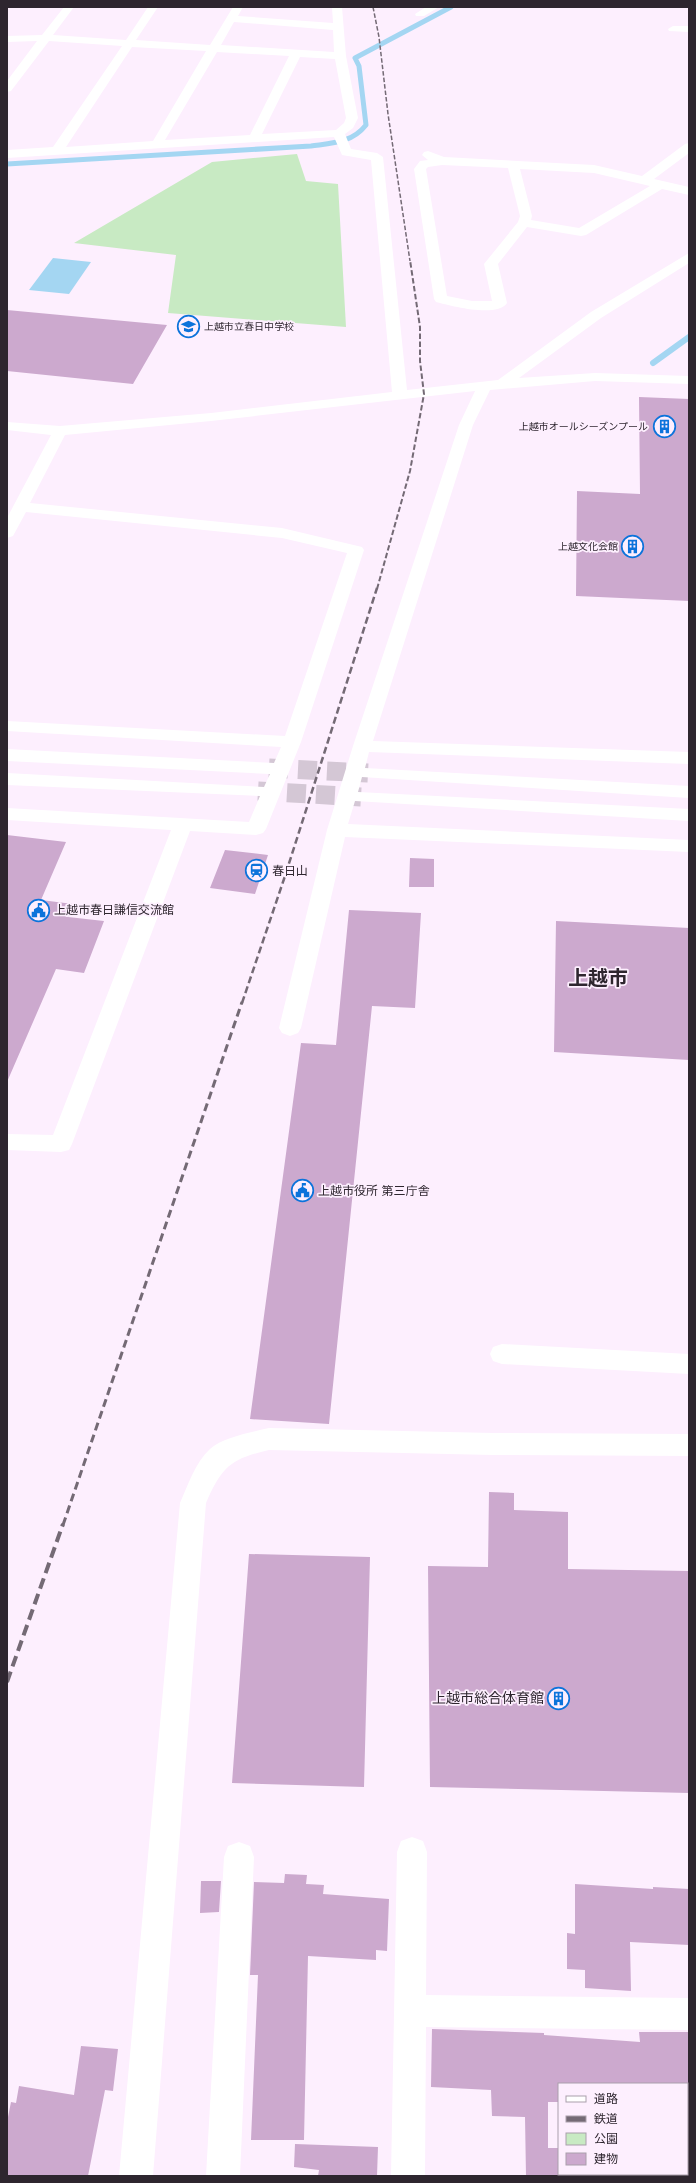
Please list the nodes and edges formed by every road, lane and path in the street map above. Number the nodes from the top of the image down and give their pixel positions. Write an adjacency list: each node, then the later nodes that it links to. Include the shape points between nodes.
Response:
1 (70, 7): 11 (street)
2 (153, 7): 13 (street)
3 (238, 7): 7 (street)
4 (337, 7): 8 (street)
5 (434, 7): 6 (street)
6 (420, 14)
7 (231, 19): 8 (street); 14 (street)
8 (338, 26): 16 (street)
9 (673, 28): 10 (street)
10 (689, 29)
11 (46, 38): 12 (street); 13 (street); 17 (street)
12 (7, 39)
13 (129, 43): 14 (street); 22 (street)
14 (214, 48): 15 (street); 20 (street)
15 (296, 53): 16 (street); 19 (street)
16 (340, 56): 18 (street, via 352,118 349,125)
17 (7, 89)
18 (339, 133): 19 (street); 35 (street, via 346,152 377,157)
19 (254, 139): 20 (street)
20 (157, 144): 22 (street)
21 (689, 147): 27 (street)
22 (57, 151): 24 (street)
23 (426, 153): 25 (street)
24 (7, 154)
25 (442, 161): 26 (street); 30 (street, via 424,164 420,169 441,299 484,306 500,303 491,264)
26 (513, 165): 27 (street, via 594,169); 30 (street, via 526,216)
27 (645, 180): 28 (street)
28 (661, 184): 29 (street); 30 (street, via 581,232)
29 (689, 191)
30 (524, 223)
31 (689, 257): 33 (street, via 596,315)
32 (689, 380): 33 (street, via 595,377)
33 (502, 384): 34 (street)
34 (484, 388): 35 (street); 42 (street, via 466,425)
35 (400, 396): 37 (street)
36 (7, 426): 37 (street)
37 (60, 431): 38 (street)
38 (21, 507): 39 (street); 41 (street, via 282,533 356,550)
39 (7, 532)
40 (7, 726): 41 (street)
41 (292, 742): 53 (street, via 256,829)
42 (362, 746): 44 (street); 54 (street)
43 (7, 755): 45 (street)
44 (689, 758)
45 (269, 768)
46 (368, 773): 49 (street)
47 (7, 779): 48 (street)
48 (258, 791)
49 (689, 792)
50 (361, 797): 52 (street)
51 (7, 814): 53 (street)
52 (689, 815)
53 (183, 825): 57 (street, via 61,1144)
54 (338, 830): 55 (street); 56 (street)
55 (689, 846)
56 (290, 1028)
57 (7, 1142)
58 (502, 1354): 59 (street)
59 (689, 1364)
60 (689, 1445): 65 (street, via 269,1439 243,1445 220,1456 204,1478 193,1503)
61 (412, 1852): 63 (street)
62 (239, 1858): 66 (street)
63 (409, 2011): 64 (street); 67 (street)
64 (689, 2014)
65 (136, 2176)
66 (223, 2176)
67 (408, 2176)

